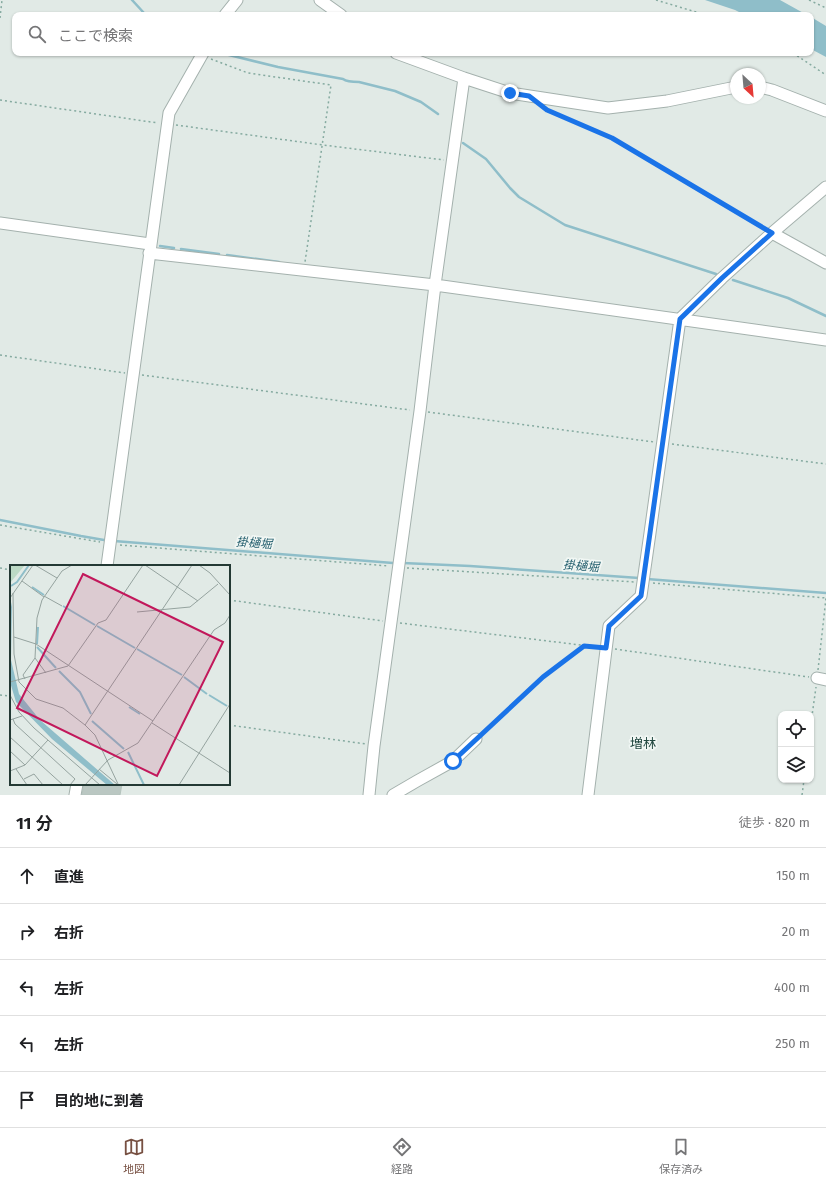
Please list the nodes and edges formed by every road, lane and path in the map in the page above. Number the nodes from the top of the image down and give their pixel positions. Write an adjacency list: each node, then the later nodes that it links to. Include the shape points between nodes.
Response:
1 (2, 0): 10 (path)
2 (237, 0): 7 (street)
3 (320, 0): 8 (street)
4 (656, 0): 9 (path)
5 (809, 0): 6 (path)
6 (826, 8)
7 (227, 12)
8 (337, 12)
9 (696, 12)
10 (0, 18)
11 (201, 56): 22 (street, via 169,113)
12 (207, 56): 23 (path, via 248,73 331,85)
13 (404, 56): 16 (street)
14 (798, 56): 15 (path)
15 (826, 75)
16 (464, 78): 17 (street, via 510,93 608,108 667,101); 24 (street)
17 (730, 88)
18 (766, 88): 21 (street)
19 (0, 100): 22 (path)
20 (541, 106): 27 (path, via 612,138)
21 (826, 111)
22 (167, 124): 23 (path); 28 (street)
23 (322, 145): 24 (path); 30 (path)
24 (453, 161): 31 (street)
25 (826, 187): 27 (street)
26 (0, 223): 28 (street)
27 (772, 233): 29 (street); 32 (street)
28 (150, 248): 30 (street); 35 (street)
29 (826, 263)
30 (304, 271): 31 (street)
31 (435, 285): 32 (street); 36 (street)
32 (680, 319): 33 (street); 37 (street)
33 (826, 340)
34 (0, 355): 35 (path)
35 (132, 374): 36 (path); 40 (street)
36 (420, 411): 37 (path); 42 (street)
37 (663, 443): 38 (path); 45 (street)
38 (826, 464)
39 (0, 525): 40 (path)
40 (110, 541): 41 (street); 42 (path)
41 (106, 565)
42 (398, 565): 45 (path); 48 (street)
43 (0, 568): 44 (path)
44 (10, 570)
45 (643, 580): 46 (path); 50 (street, via 641,596 609,626)
46 (826, 598): 51 (path)
47 (230, 600): 48 (path)
48 (390, 622): 49 (path); 57 (street)
49 (584, 646): 50 (path); 56 (path, via 543,677)
50 (606, 648): 51 (path); 63 (street)
51 (821, 679): 54 (path)
52 (0, 695): 53 (path)
53 (10, 696)
54 (814, 711)
55 (230, 725): 57 (path)
56 (476, 739): 62 (street, via 453,761)
57 (374, 746): 61 (street)
58 (804, 783): 64 (path)
59 (77, 785): 60 (street)
60 (75, 795)
61 (369, 795)
62 (393, 795)
63 (588, 795)
64 (802, 795)

